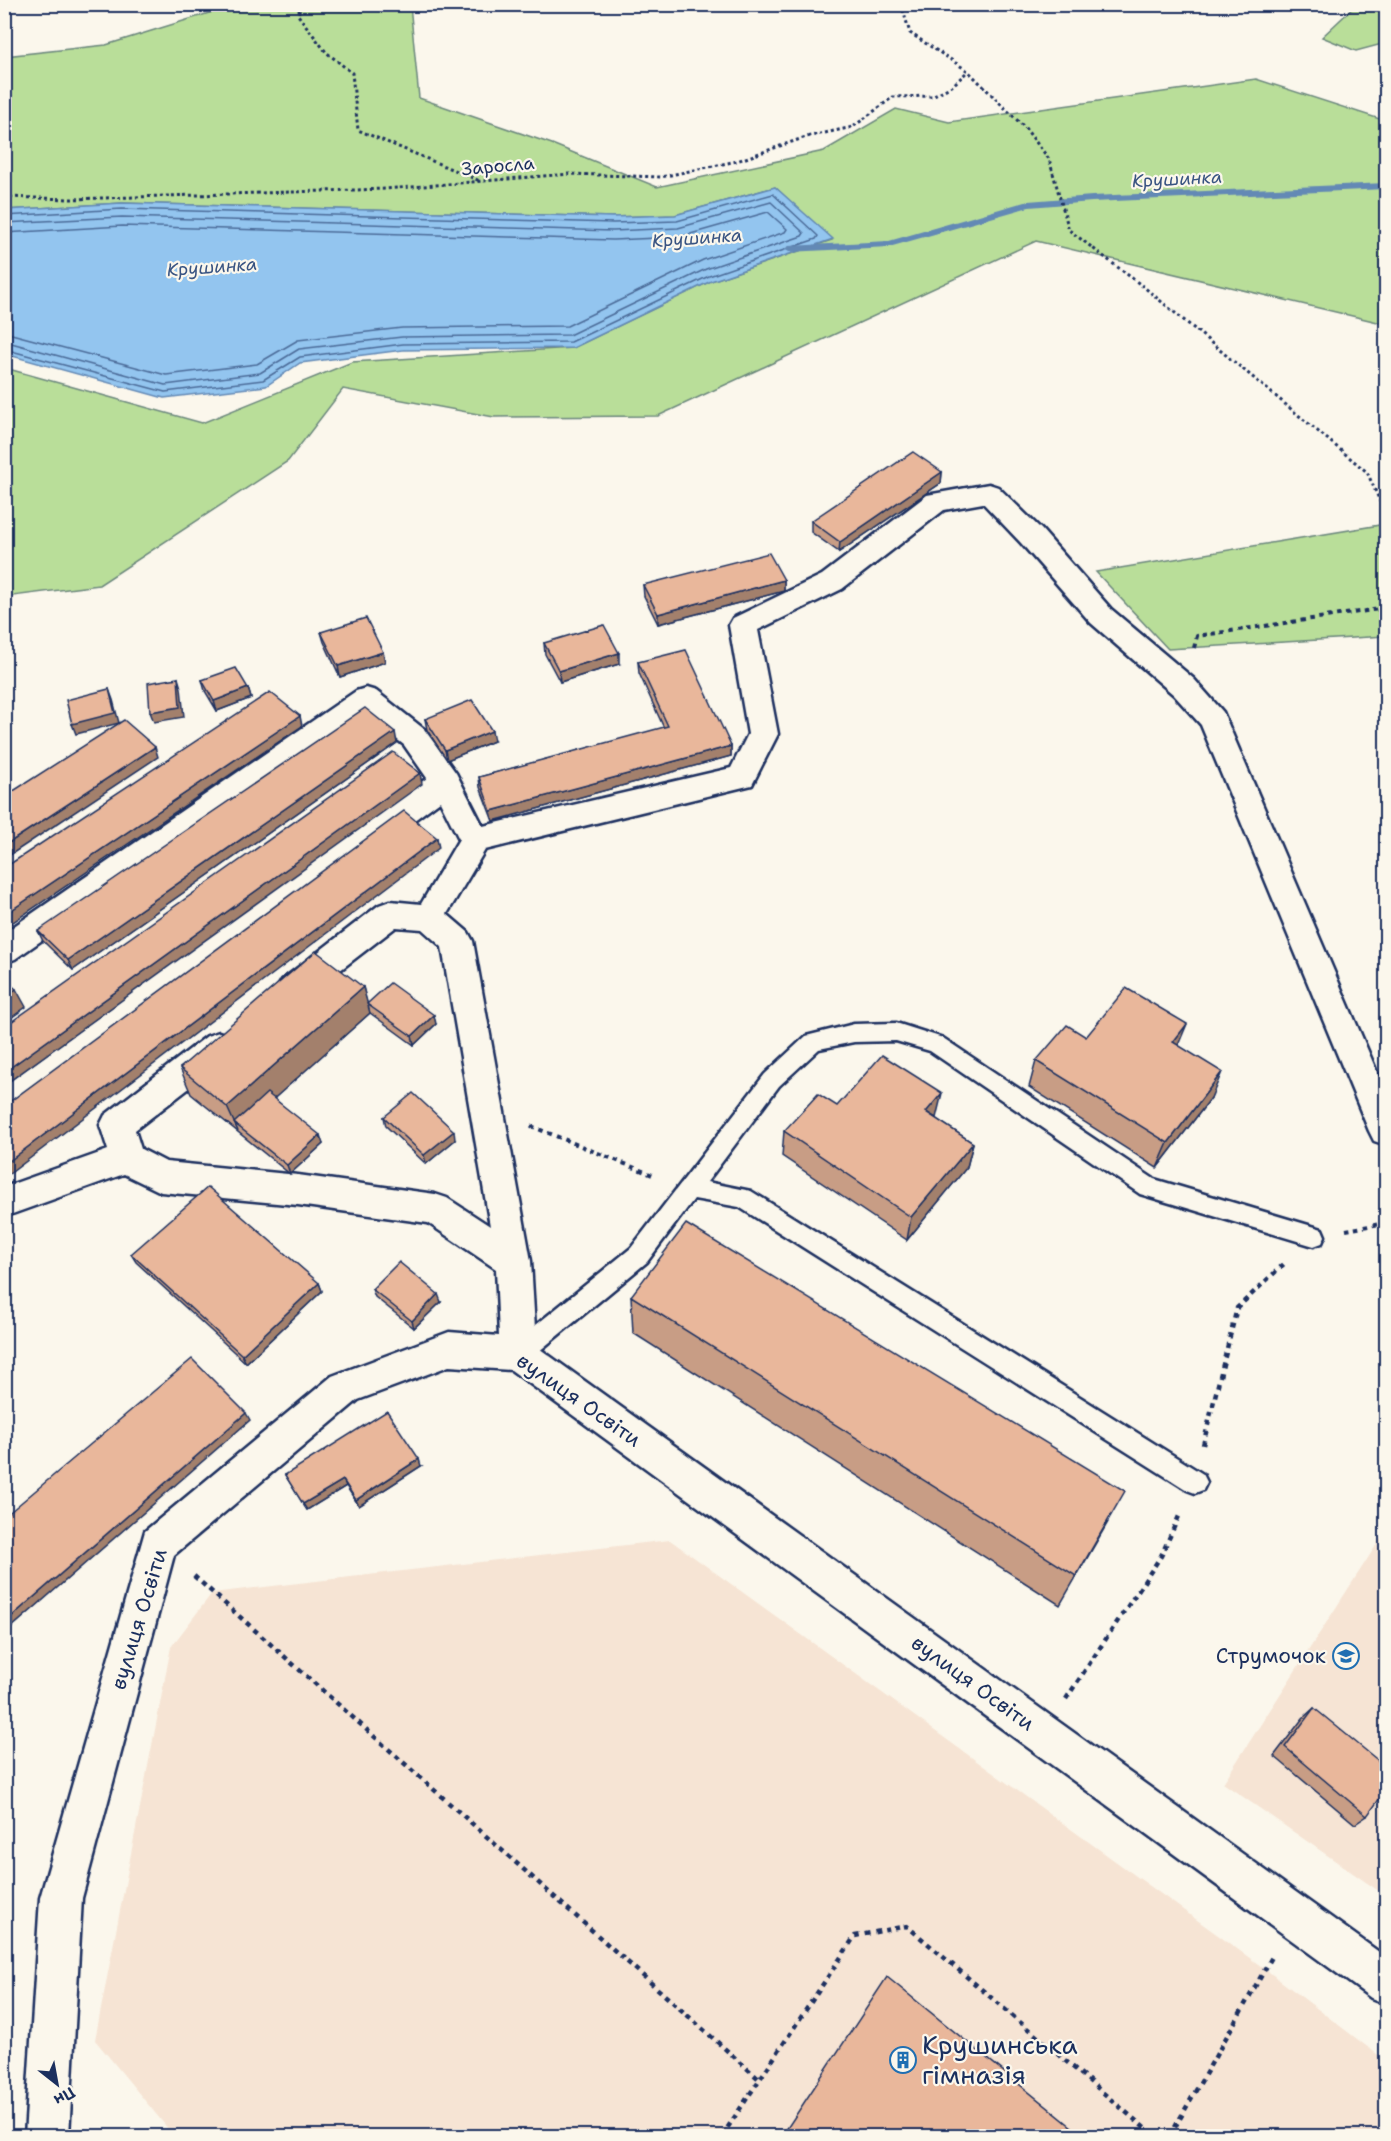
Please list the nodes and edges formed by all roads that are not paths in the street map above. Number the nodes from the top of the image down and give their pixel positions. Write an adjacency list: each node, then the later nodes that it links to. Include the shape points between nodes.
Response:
1 (445, 781): 2 (street); 4 (street, via 414,736 366,699); 7 (street)
2 (475, 840): 3 (street); 8 (street, via 741,777 764,734 743,625 832,582 936,502 989,493 1101,616 1184,687 1213,720)
3 (429, 917): 5 (street, via 390,914); 13 (street, via 456,941)
4 (4, 950)
5 (267, 1009)
6 (239, 1030): 9 (street, via 117,1125)
7 (4, 1105)
8 (1386, 1131)
9 (127, 1158): 11 (street); 13 (street, via 161,1177 435,1209)
10 (689, 1190): 12 (lane, via 772,1080 813,1042 854,1033 896,1032 936,1044 1148,1187); 14 (lane, via 639,1256); 15 (lane, via 743,1198)
11 (4, 1202)
12 (1314, 1236)
13 (513, 1261): 14 (street)
14 (518, 1354): 16 (street, вулиця Освіти); 17 (street, вулиця Освіти, via 449,1349 345,1388 158,1544 61,1898)
15 (1195, 1482)
16 (1386, 1983)
17 (47, 2136)

